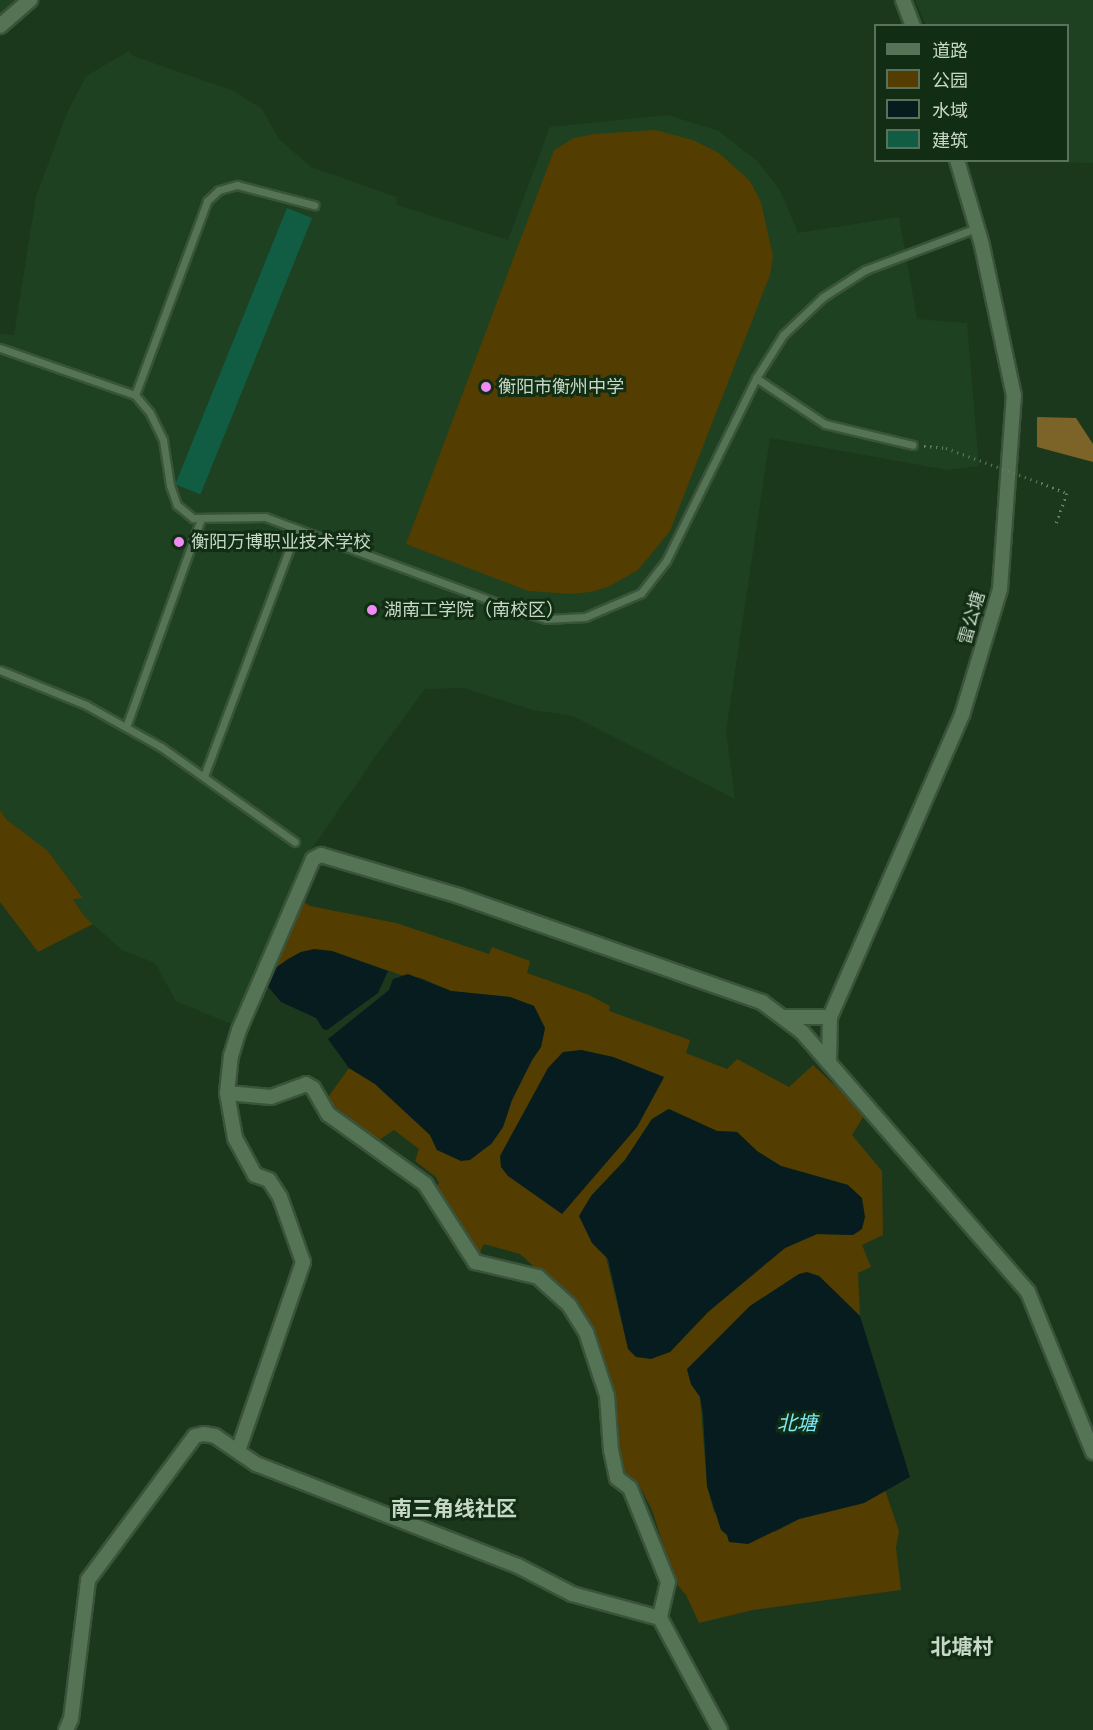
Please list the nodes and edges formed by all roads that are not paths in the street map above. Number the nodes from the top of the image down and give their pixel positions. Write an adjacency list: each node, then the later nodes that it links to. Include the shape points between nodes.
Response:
1 (30, 0): 4 (street)
2 (903, 0): 3 (street)
3 (912, 24)
4 (0, 26)
5 (958, 162): 7 (street, 雷公塘)
6 (314, 206): 10 (lane, via 237,185 219,190 207,201)
7 (977, 228): 9 (lane, via 865,270 823,297 783,335); 19 (street, 雷公塘, via 1014,396 1000,589 962,715)
8 (0, 348): 10 (lane)
9 (756, 378): 11 (lane, via 825,423); 13 (lane, via 666,561 641,593 585,617 546,619 522,612)
10 (135, 395): 12 (lane, via 164,440 177,505 185,514)
11 (913, 445)
12 (201, 519): 13 (lane, via 265,517); 15 (lane)
13 (297, 529): 16 (lane)
14 (0, 670): 15 (lane, via 86,705)
15 (126, 727): 16 (lane)
16 (204, 776): 17 (lane)
17 (295, 842)
18 (783, 1017): 19 (street); 20 (street); 21 (street, via 762,1002 459,896 321,855 313,859 239,1030)
19 (830, 1017): 20 (street, 雷公塘)
20 (829, 1063): 23 (street, via 1028,1292)
21 (226, 1093): 22 (street, via 235,1138 255,1175 269,1180 280,1197 303,1262); 24 (street, via 271,1097 306,1084 314,1088 328,1114 425,1184 475,1262 538,1276 569,1305 586,1332 607,1396 617,1478 630,1488 668,1582)
22 (238, 1452): 24 (street, via 256,1464 518,1566 572,1594); 25 (street, via 216,1436 195,1436 88,1580 71,1719)
23 (1093, 1452)
24 (660, 1618): 26 (street)
25 (66, 1730)
26 (720, 1730)

